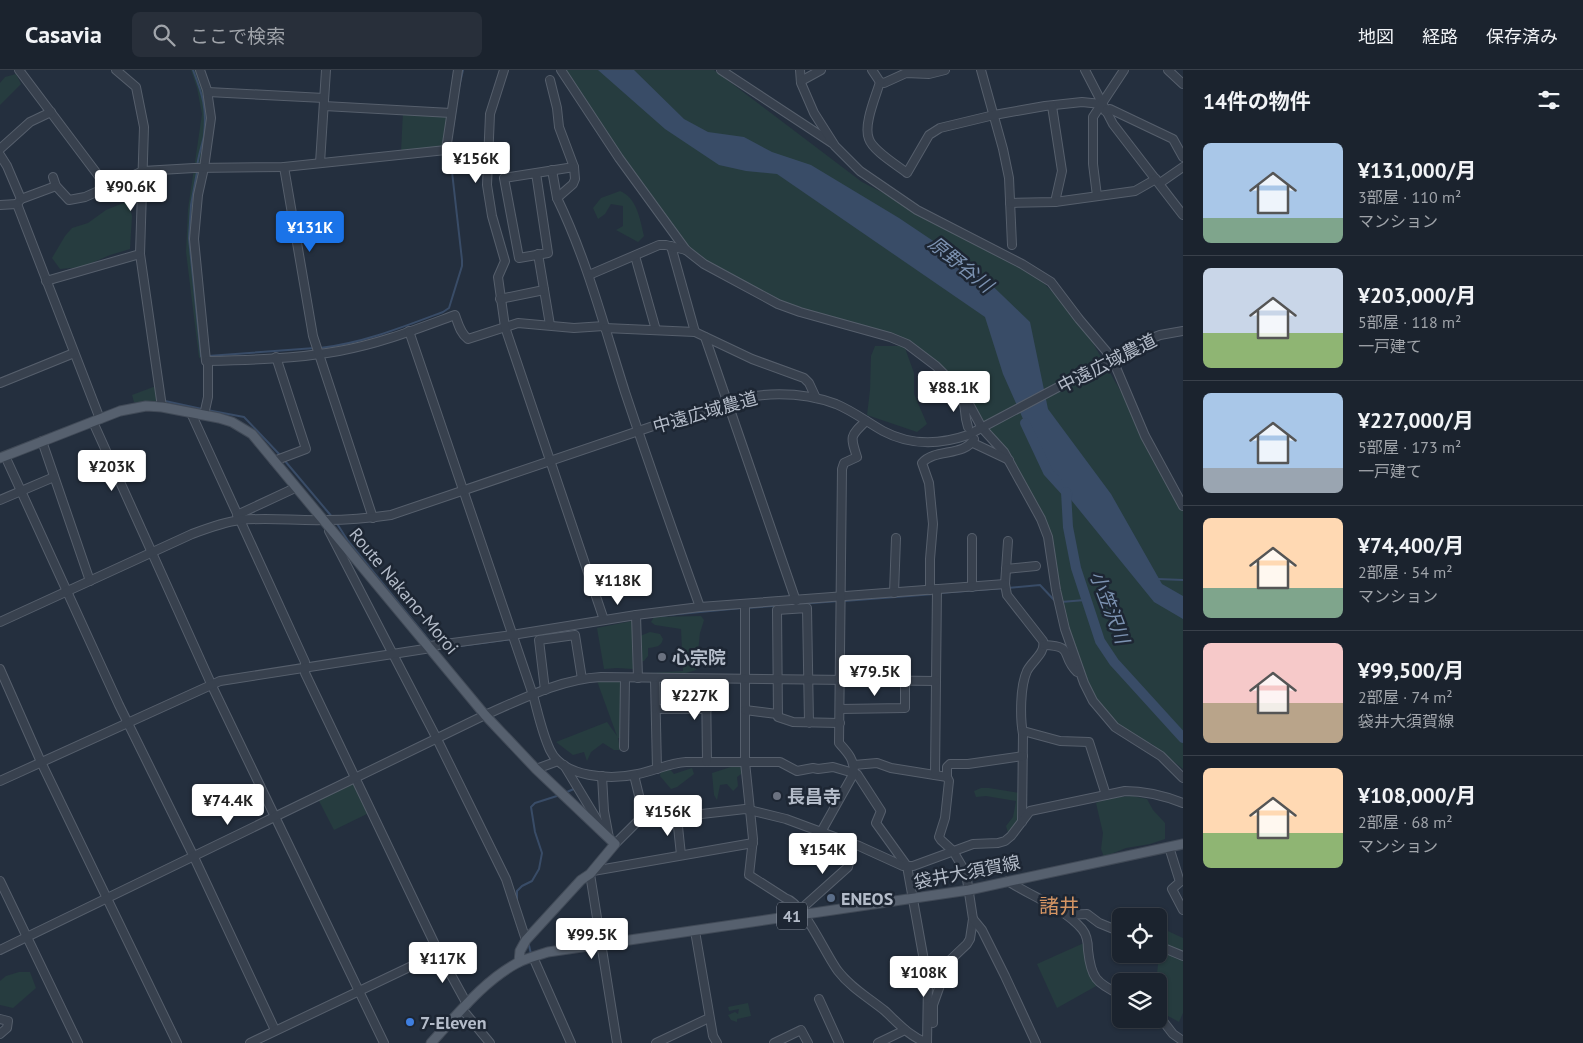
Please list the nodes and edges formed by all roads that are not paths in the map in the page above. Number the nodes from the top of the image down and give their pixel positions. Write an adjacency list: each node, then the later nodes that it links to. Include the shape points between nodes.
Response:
1 (19, 70): 26 (street)
2 (116, 70): 38 (street, via 136,87 138,93 144,127)
3 (200, 70): 21 (street)
4 (326, 70): 22 (street)
5 (458, 70): 27 (street)
6 (504, 70): 61 (street, via 490,114 487,185 505,261 498,277)
7 (562, 70): 54 (street)
8 (721, 70): 29 (street)
9 (800, 70): 18 (street)
10 (821, 70): 18 (street)
11 (872, 70): 19 (street)
12 (945, 70): 19 (street, via 929,74 906,72)
13 (981, 70): 28 (street)
14 (1085, 70): 25 (street)
15 (1124, 70): 25 (street)
16 (1168, 70): 20 (street)
17 (550, 80): 34 (street, via 559,127)
18 (801, 81): 29 (street, via 807,98)
19 (880, 82): 28 (street, via 867,132 869,141 907,173 929,135 940,128)
20 (1183, 84)
21 (208, 92): 22 (street); 37 (street, via 211,118)
22 (324, 98): 23 (street)
23 (324, 106): 27 (street); 33 (street)
24 (1052, 106): 25 (street, via 1082,102); 28 (street); 48 (street, via 1062,170)
25 (1103, 107): 32 (street, via 1173,139); 42 (street); 45 (street, via 1093,116)
26 (51, 112): 30 (street, via 30,122); 44 (street)
27 (451, 113): 33 (street, via 446,150)
28 (994, 115): 49 (street, via 1004,149)
29 (835, 146): 73 (street, via 860,172 917,210 1046,278)
30 (0, 149)
31 (0, 155): 47 (street)
32 (1183, 156)
33 (320, 163): 35 (street)
34 (574, 166): 39 (street); 46 (street, via 573,184)
35 (284, 167): 37 (street); 71 (street)
36 (1183, 167): 42 (street)
37 (203, 168): 38 (street); 74 (street, via 194,239)
38 (143, 170): 44 (street); 55 (street)
39 (552, 170): 40 (street); 46 (street)
40 (536, 173): 56 (street, via 548,253); 56 (street, via 504,178 518,258)
41 (53, 177): 43 (street)
42 (1158, 181): 45 (street, via 1135,191); 51 (street)
43 (56, 186): 44 (street, via 69,200); 47 (street)
44 (107, 187)
45 (1097, 196): 48 (street)
46 (558, 198): 58 (street)
47 (19, 202): 50 (street); 59 (street)
48 (1055, 202): 49 (street)
49 (1010, 203): 52 (street)
50 (0, 205)
51 (1183, 215)
52 (1012, 245)
53 (671, 246): 54 (street); 57 (street, via 659,245); 67 (street)
54 (686, 250): 76 (street, via 704,264 778,304 907,344 936,366)
55 (140, 254): 59 (street); 79 (street)
56 (538, 254): 60 (street)
57 (635, 256): 58 (street); 65 (street)
58 (590, 275): 64 (street)
59 (46, 281): 70 (street)
60 (544, 290): 61 (street); 62 (street)
61 (500, 299): 63 (street)
62 (550, 325): 63 (street, via 518,323); 64 (street)
63 (505, 327): 66 (street, via 468,338 461,331 455,315); 91 (street)
64 (604, 327): 65 (street); 86 (street)
65 (656, 330): 67 (street)
66 (409, 331): 71 (street, via 360,347); 95 (street)
67 (694, 332): 69 (street)
68 (1183, 332): 73 (street, 中遠広域農道, via 1160,335)
69 (706, 337): 77 (street, via 752,359 804,378); 78 (street)
70 (74, 353): 75 (street); 82 (street)
71 (318, 354): 72 (street); 99 (street)
72 (276, 357): 74 (street); 90 (street, via 306,449)
73 (1109, 360): 84 (street, 中遠広域農道); 97 (street)
74 (208, 361): 81 (street, via 208,397)
75 (0, 382)
76 (963, 393): 84 (street); 85 (street)
77 (816, 398): 78 (street, 中遠広域農道, via 774,393); 83 (street, 中遠広域農道, via 849,410)
78 (727, 401): 86 (street, 中遠広域農道); 114 (street)
79 (162, 407): 80 (main road, Route Nakano-Moroi); 82 (main road, Route Nakano-Moroi, via 120,410)
80 (192, 413): 81 (main road, Route Nakano-Moroi); 98 (street)
81 (204, 416): 90 (main road, Route Nakano-Moroi, via 241,426 252,434)
82 (96, 420): 87 (main road, Route Nakano-Moroi); 104 (street)
83 (866, 421): 84 (street, 中遠広域農道, via 895,437 931,443 958,438); 113 (street, via 851,439 857,457 844,463 842,468)
84 (986, 426): 89 (street)
85 (968, 427)
86 (638, 432): 91 (street, 中遠広域農道); 116 (street)
87 (42, 442): 88 (main road, Route Nakano-Moroi); 92 (street)
88 (3, 457): 94 (street)
89 (1008, 460): 110 (street, via 974,441 922,463 929,483 933,524 930,559); 126 (street, via 1033,502 1048,537 1060,610)
90 (274, 461): 93 (main road, Route Nakano-Moroi)
91 (550, 461): 95 (street, 中遠広域農道); 118 (street)
92 (54, 477): 94 (street); 107 (street)
93 (295, 488): 98 (street); 100 (main road, Route Nakano-Moroi)
94 (22, 490): 96 (street); 111 (street)
95 (464, 491): 99 (street, 中遠広域農道); 120 (street)
96 (0, 500)
97 (1183, 506)
98 (238, 517): 100 (street, 中遠広域農道); 104 (street); 125 (street)
99 (373, 518): 100 (street, 中遠広域農道)
100 (324, 520): 122 (main road, Route Nakano-Moroi); 123 (street)
101 (896, 538): 112 (street)
102 (972, 538): 109 (street)
103 (1008, 541): 106 (street)
104 (152, 552): 107 (street); 138 (street)
105 (1036, 566): 106 (street)
106 (1006, 569): 108 (street)
107 (90, 581): 111 (street)
108 (1005, 585): 109 (street); 121 (street, via 1007,595)
109 (972, 587): 110 (street)
110 (933, 590): 112 (street); 137 (street)
111 (67, 592): 119 (street); 147 (street)
112 (894, 592): 113 (street)
113 (842, 597): 114 (street); 135 (street)
114 (796, 601): 115 (street)
115 (745, 605): 116 (street); 132 (street)
116 (700, 607): 117 (street)
117 (636, 615): 118 (street); 128 (street)
118 (604, 620): 120 (street)
119 (0, 622)
120 (512, 635): 122 (street); 140 (street)
121 (1044, 645): 126 (street, via 1064,648 1070,664); 150 (street, via 1024,679)
122 (430, 647): 123 (street); 146 (main road, Route Nakano-Moroi)
123 (393, 654): 125 (street); 151 (street)
124 (0, 669): 154 (street)
125 (305, 670): 138 (street, via 220,681); 165 (street)
126 (1081, 674): 166 (street, via 1093,701 1115,727 1160,756)
127 (625, 678): 128 (street); 129 (street); 152 (street)
128 (638, 678): 130 (street)
129 (582, 679): 139 (street); 139 (street, via 575,635 539,640)
130 (655, 679): 131 (street); 141 (street)
131 (706, 679): 132 (street); 142 (street)
132 (745, 679): 133 (street); 144 (street)
133 (776, 679): 134 (street); 134 (street, via 777,610 807,608); 145 (street)
134 (808, 680): 135 (street); 148 (street)
135 (841, 680): 136 (street); 143 (street)
136 (905, 681): 137 (street); 143 (street, via 905,708)
137 (936, 681): 162 (street)
138 (212, 686): 147 (street); 171 (street)
139 (545, 690): 140 (street)
140 (533, 695): 146 (street); 155 (street, via 550,750)
141 (656, 709): 142 (street); 159 (street)
142 (706, 709): 156 (street)
143 (840, 709): 149 (street)
144 (745, 710): 145 (street); 157 (street)
145 (777, 714): 148 (street, via 784,720)
146 (486, 715): 151 (street); 158 (main road, Route Nakano-Moroi)
147 (128, 722): 154 (street); 183 (street)
148 (809, 722): 149 (street)
149 (840, 723): 160 (street, via 839,743 851,757)
150 (1023, 731): 153 (street); 168 (street, via 1060,741 1088,742)
151 (437, 739): 165 (street); 200 (street, via 506,879)
152 (624, 746)
153 (1023, 756): 164 (street, via 950,764); 174 (street)
154 (41, 762): 167 (street); 191 (street)
155 (560, 762): 158 (street); 163 (street, via 584,774); 175 (street, via 599,823)
156 (707, 762): 157 (street); 159 (street, via 677,763)
157 (745, 762): 160 (street, via 780,762 797,771 833,767); 170 (street)
158 (536, 768): 175 (main road, Route Nakano-Moroi)
159 (657, 769): 161 (street)
160 (854, 769): 162 (street, via 877,763); 176 (street); 185 (street, via 881,811 876,823)
161 (634, 775): 163 (street); 173 (street)
162 (935, 775): 164 (street)
163 (602, 776): 177 (street, via 604,811)
164 (947, 777): 182 (street, via 949,790 939,836)
165 (355, 778): 171 (street); 204 (street)
166 (1183, 778)
167 (0, 781)
168 (1106, 795): 169 (street, via 1135,791); 174 (street, via 1030,811)
169 (1183, 802)
170 (751, 810): 172 (street); 176 (street); 178 (street)
171 (274, 817): 183 (street); 211 (street)
172 (677, 817): 173 (street); 184 (street)
173 (645, 820): 177 (street, via 637,822)
174 (1022, 822): 182 (street, via 1005,841 973,844)
175 (598, 828): 177 (main road, Route Nakano-Moroi)
176 (821, 832): 179 (street)
177 (612, 841): 186 (main road)
178 (753, 843): 184 (street); 194 (street, via 749,875 791,899)
179 (853, 844): 185 (street); 194 (street, via 848,867)
180 (1183, 844): 181 (main road, 袋井大須賀線 / 41)
181 (1170, 847): 188 (main road, 袋井大須賀線 / 41); 189 (street)
182 (953, 851): 185 (street); 190 (street, via 966,874)
183 (193, 855): 191 (street); 218 (street)
184 (681, 855): 186 (street)
185 (908, 866): 192 (street)
186 (591, 872): 200 (main road); 201 (street)
187 (0, 881): 199 (street)
188 (1008, 881): 190 (main road, 袋井大須賀線 / 41); 195 (street)
189 (1181, 882): 193 (street, via 1172,889)
190 (969, 890): 192 (main road, 袋井大須賀線 / 41); 196 (street)
191 (108, 897): 199 (street); 226 (street)
192 (913, 898): 194 (main road, 袋井大須賀線 / 41); 209 (street)
193 (1183, 910)
194 (802, 912): 198 (main road, 袋井大須賀線 / 41); 219 (street, via 849,984)
195 (1068, 916): 197 (street, via 1087,914); 210 (street, via 1087,936 1090,964 1097,982)
196 (973, 919): 208 (street, via 970,939 947,964); 237 (street, via 982,930)
197 (1112, 928)
198 (695, 931): 201 (main road, 袋井大須賀線 / 41); 214 (street)
199 (27, 937): 203 (street); 225 (street)
200 (526, 940): 207 (main road)
201 (601, 944): 206 (main road, 袋井大須賀線 / 41); 232 (street)
202 (1167, 949): 205 (street)
203 (0, 950)
204 (438, 953): 211 (street); 213 (street)
205 (1183, 956)
206 (533, 957): 207 (main road, 袋井大須賀線 / 41); 231 (street)
207 (519, 962): 213 (main road, 袋井大須賀線 / 41, via 479,991)
208 (943, 977): 209 (street); 216 (street, via 933,1005)
209 (928, 983): 221 (street, via 927,1043)
210 (1112, 990)
211 (358, 991): 218 (street); 228 (street)
212 (819, 999): 235 (street)
213 (464, 1007): 229 (main road, 袋井大須賀線 / 41); 230 (street)
214 (710, 1018): 223 (street); 224 (street)
215 (0, 1019): 220 (street, via 8,1021 7,1028)
216 (933, 1023)
217 (1167, 1026): 222 (street)
218 (275, 1030): 227 (street)
219 (905, 1030): 221 (street); 236 (street)
220 (0, 1034)
221 (911, 1039)
222 (1183, 1041)
223 (659, 1042)
224 (717, 1042)
225 (78, 1043)
226 (177, 1043)
227 (250, 1043)
228 (384, 1043)
229 (431, 1043)
230 (490, 1043)
231 (571, 1043)
232 (616, 1043)
233 (774, 1043): 234 (street, via 801,1030)
234 (808, 1043)
235 (839, 1043)
236 (878, 1043)
237 (1036, 1043)

